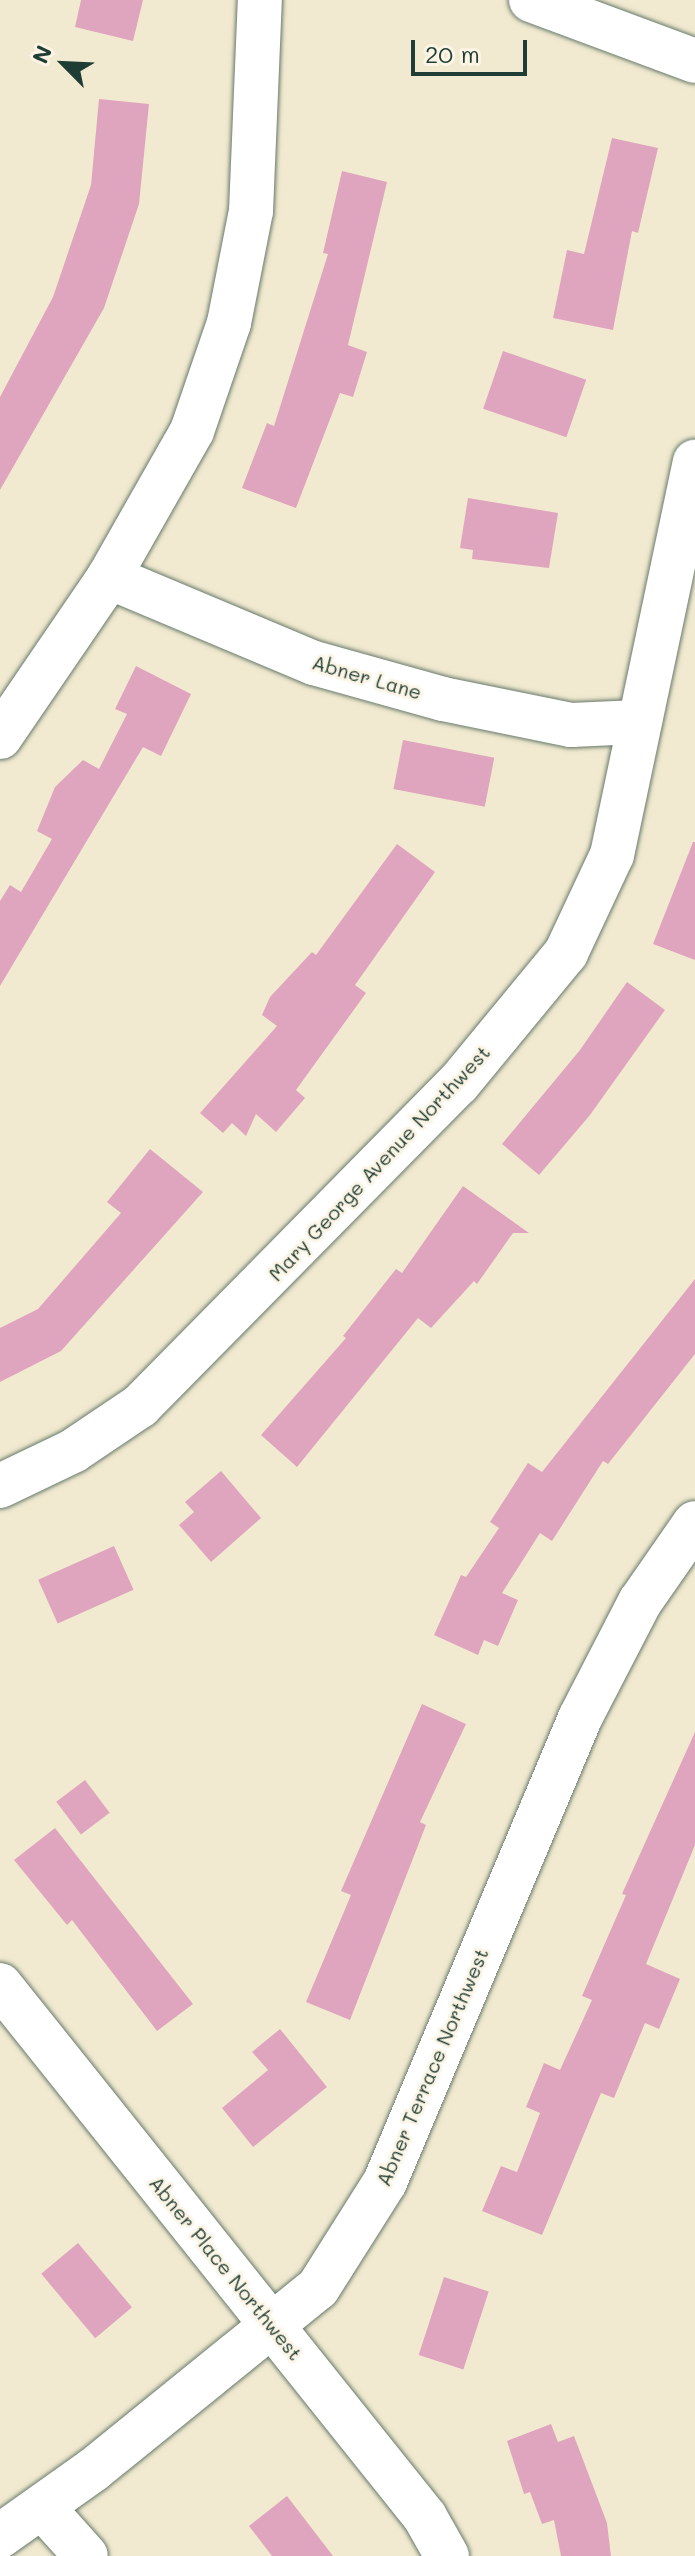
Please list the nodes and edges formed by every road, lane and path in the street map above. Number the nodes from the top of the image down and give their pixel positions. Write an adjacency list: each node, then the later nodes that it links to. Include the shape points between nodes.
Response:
1 (260, 0): 5 (street, via 251,211 229,323 192,431)
2 (531, 0): 3 (street)
3 (695, 61)
4 (695, 462): 6 (street, Mary George Avenue Northwest)
5 (109, 577): 6 (street, Abner Lane, via 314,663 443,699 571,725); 7 (street)
6 (638, 722): 8 (street, Mary George Avenue Northwest, via 612,855 566,953 458,1084 140,1406 73,1451)
7 (0, 737)
8 (0, 1486)
9 (695, 1523): 11 (street, Abner Terrace Northwest, via 640,1602 580,1718 385,2182 318,2288)
10 (0, 1985): 11 (street, Abner Place Northwest)
11 (270, 2323): 12 (street, Abner Terrace Northwest); 15 (street, Abner Place Northwest, via 425,2517)
12 (43, 2508): 13 (street, Abner Terrace Northwest); 14 (street)
13 (0, 2536)
14 (86, 2556)
15 (447, 2556)

